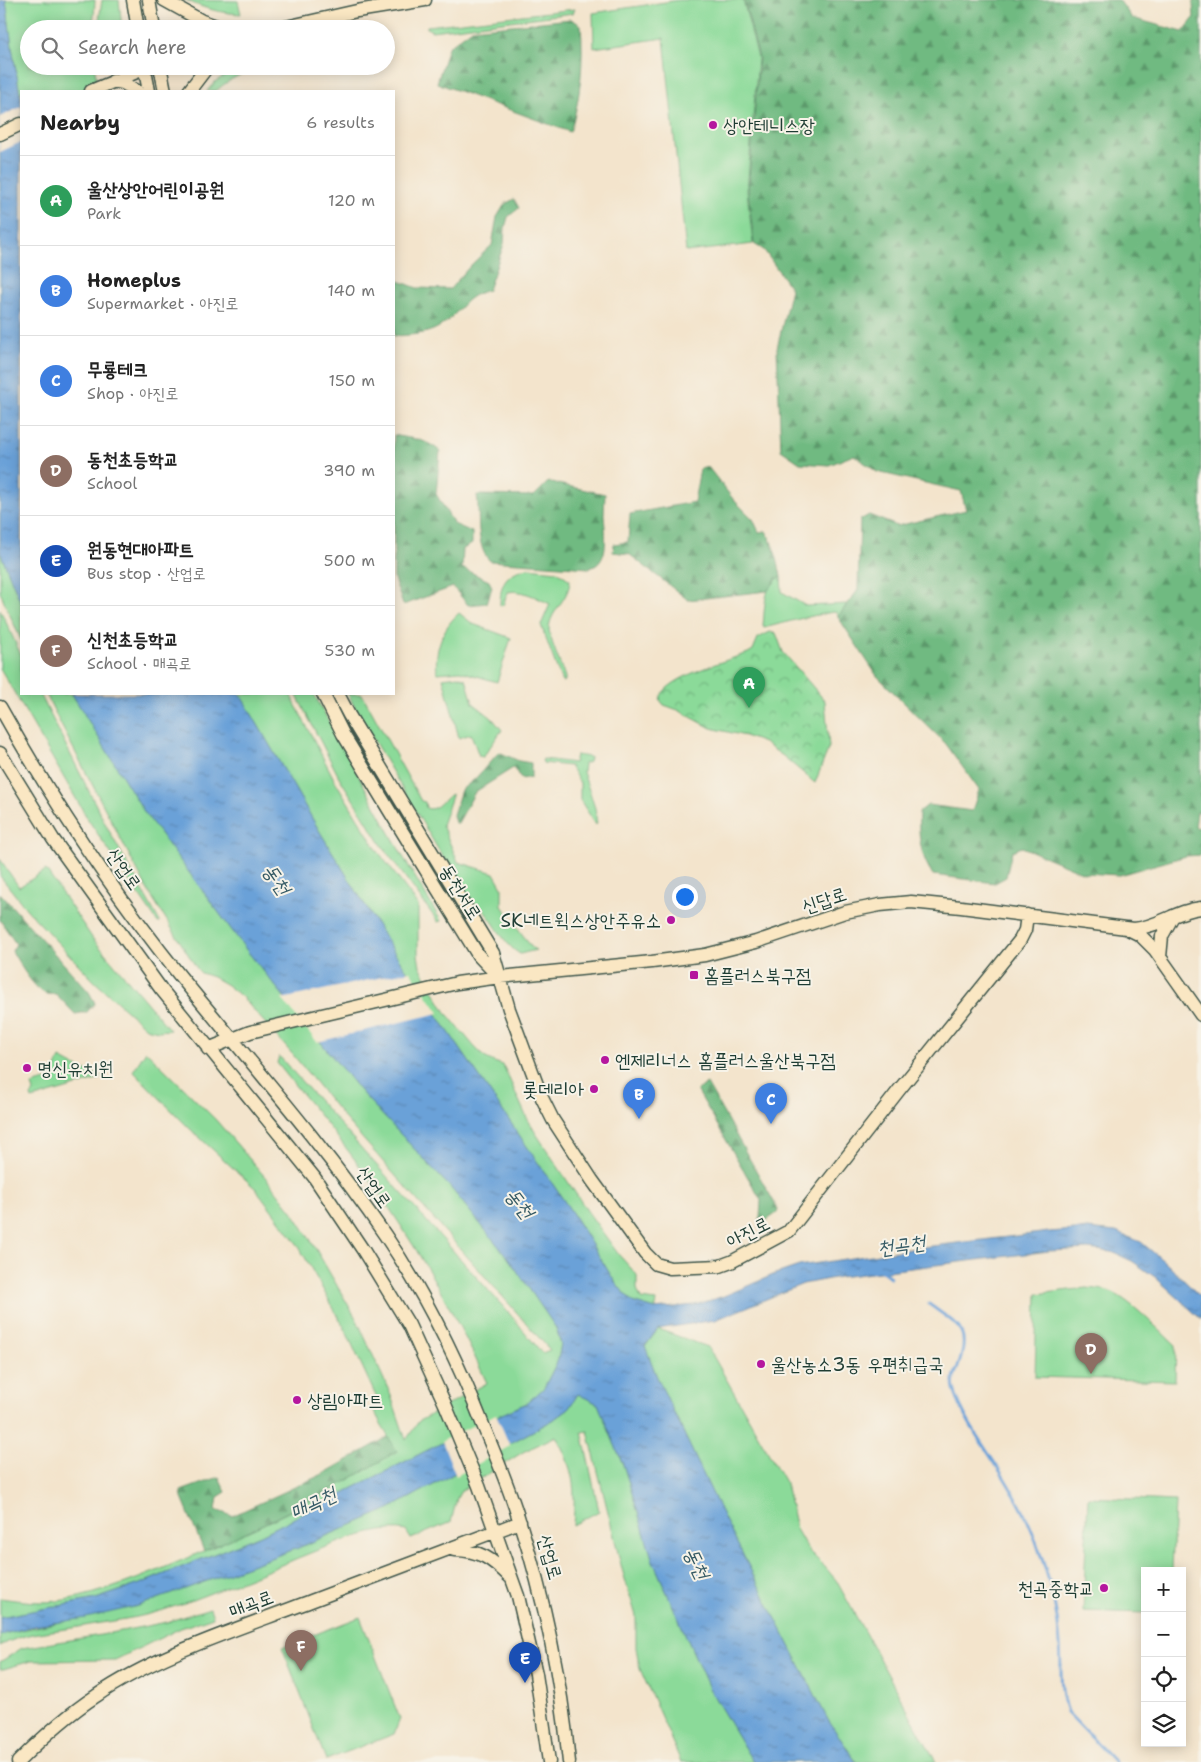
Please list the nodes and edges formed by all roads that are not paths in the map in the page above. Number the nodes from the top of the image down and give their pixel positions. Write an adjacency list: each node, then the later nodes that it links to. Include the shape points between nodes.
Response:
1 (133, 0): 5 (main road)
2 (149, 0): 6 (main road)
3 (164, 0): 7 (main road)
4 (426, 0): 8 (main road)
5 (135, 20)
6 (152, 20)
7 (200, 20)
8 (317, 20)
9 (116, 75): 14 (main road)
10 (128, 75): 14 (main road)
11 (148, 75): 17 (main road)
12 (162, 75): 18 (main road)
13 (201, 75): 19 (main road)
14 (113, 81): 15 (main road); 16 (main road)
15 (92, 90)
16 (135, 90)
17 (149, 90)
18 (165, 90)
19 (190, 90)
20 (20, 124): 21 (main road)
21 (0, 134)
22 (324, 695): 31 (main road, 동천서로, via 478,955)
23 (339, 695): 31 (main road, 동천서로, via 493,953)
24 (0, 707): 33 (main road, 산업로, via 87,850 123,901)
25 (0, 753): 34 (main road, via 53,839)
26 (1201, 908): 28 (main road, 신답로)
27 (1027, 915): 29 (main road, 신답로); 31 (main road, 신답로, via 911,902 880,904 705,955); 31 (main road, 아진로, via 1020,940 793,1227 786,1234 720,1266 670,1268 656,1264 646,1253 597,1188 550,1115)
28 (1173, 916): 29 (main road, 신답로, via 1145,928); 30 (main road, via 1162,936)
29 (1128, 929): 30 (main road, via 1140,934)
30 (1160, 957): 32 (main road)
31 (500, 977): 33 (main road, 신답로, via 457,983 250,1032)
32 (1201, 1015)
33 (233, 1039): 34 (main road, 신답로); 35 (main road, 산업로, via 334,1163 387,1238 432,1313 469,1390)
34 (208, 1049): 36 (main road, via 314,1177 364,1250 409,1325)
35 (520, 1522): 36 (main road, 매곡로); 41 (main road, 산업로, via 552,1640)
36 (496, 1531): 37 (main road, 매곡로); 38 (main road)
37 (446, 1550): 38 (main road, via 469,1550 482,1554); 39 (main road, 매곡로, via 227,1633 140,1670 74,1711)
38 (513, 1580): 40 (main road, via 530,1646)
39 (18, 1762)
40 (549, 1762)
41 (568, 1762)

